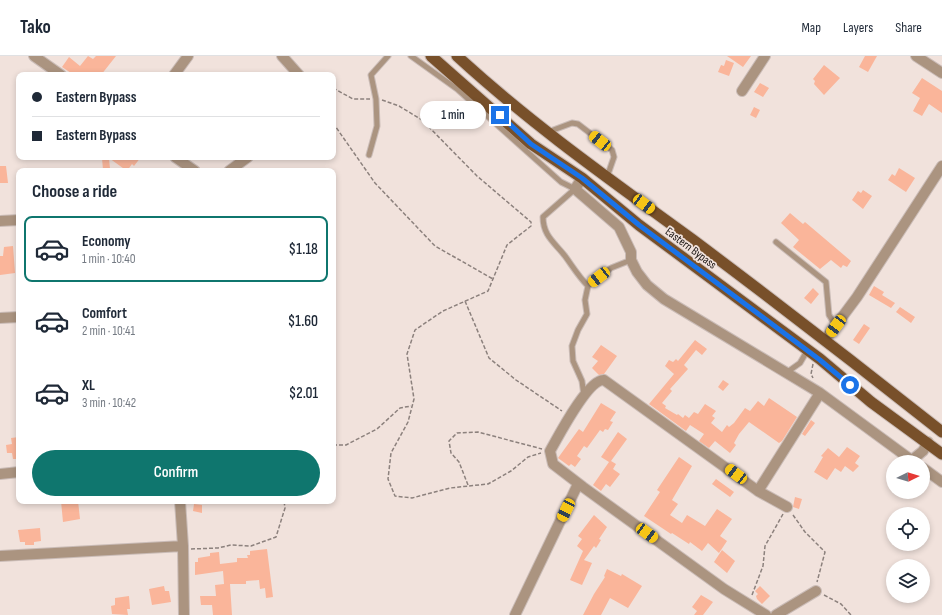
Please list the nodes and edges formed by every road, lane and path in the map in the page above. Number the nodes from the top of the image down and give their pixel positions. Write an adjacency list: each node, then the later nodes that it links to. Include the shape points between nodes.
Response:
1 (34, 56): 10 (street)
2 (188, 56): 11 (street)
3 (282, 56): 12 (street)
4 (388, 56): 16 (lane, via 371,75)
5 (411, 56): 27 (lane, via 457,89 561,182)
6 (431, 56): 25 (main road, Eastern Bypass, via 531,144)
7 (457, 56): 18 (main road, Eastern Bypass, via 493,89)
8 (765, 56): 15 (street)
9 (916, 56): 13 (street)
10 (57, 72)
11 (176, 72)
12 (296, 72)
13 (942, 73)
14 (336, 90): 16 (path, via 353,99)
15 (742, 91)
16 (376, 99): 19 (lane, via 377,126); 32 (path, via 399,106 422,120 477,176 531,222 531,226 507,245)
17 (336, 127): 32 (path, via 375,183 435,246)
18 (548, 132): 26 (main road, Eastern Bypass); 26 (lane, via 578,124 612,150 614,157)
19 (369, 155)
20 (179, 160): 23 (street)
21 (244, 160): 24 (street)
22 (942, 166): 38 (street)
23 (191, 168)
24 (233, 168)
25 (582, 178): 27 (street); 39 (main road, Eastern Bypass, via 639,225)
26 (606, 178): 37 (main road, Eastern Bypass)
27 (575, 189): 31 (street, via 619,227 631,252); 33 (lane, via 543,217 543,226 549,240)
28 (16, 220): 29 (street)
29 (0, 221)
30 (776, 242): 38 (lane, via 826,282 829,315)
31 (631, 260): 33 (lane, via 611,268); 43 (street, via 647,285 664,299)
32 (493, 279): 34 (path, via 488,291)
33 (588, 286): 45 (lane, via 585,300 587,314 572,346 573,361 582,382)
34 (465, 301): 46 (path, via 444,310 414,330 407,354 413,392); 47 (path, via 489,358)
35 (16, 317): 36 (street)
36 (0, 318)
37 (801, 323): 39 (main road); 40 (main road, Eastern Bypass)
38 (836, 326): 40 (street)
39 (791, 338): 41 (main road, Eastern Bypass)
40 (825, 340): 48 (main road, Eastern Bypass)
41 (807, 351): 42 (main road, Eastern Bypass); 43 (lane, via 800,363)
42 (820, 360): 44 (path, via 813,360 811,374); 49 (main road, Eastern Bypass, via 871,402)
43 (786, 374): 44 (street)
44 (820, 393): 53 (street); 61 (street)
45 (584, 396): 47 (street); 61 (street, via 596,382 604,380)
46 (412, 406): 50 (path, via 400,408 376,429 346,445); 60 (path, via 408,422 391,453 388,479 395,496 412,498)
47 (570, 417): 51 (street)
48 (942, 432)
49 (928, 442): 52 (main road, Eastern Bypass); 54 (street)
50 (336, 445)
51 (550, 451): 59 (street, via 553,464); 60 (path, via 528,456 511,471 488,484); 60 (path, via 478,432 457,433 449,441 451,453 459,462)
52 (942, 454)
53 (905, 455)
54 (919, 455)
55 (16, 472): 57 (street)
56 (930, 473): 58 (street)
57 (0, 474)
58 (942, 482)
59 (578, 484): 70 (street); 71 (street, via 724,589)
60 (468, 486)
61 (758, 491): 64 (street)
62 (180, 504): 65 (street)
63 (284, 504): 65 (path, via 276,537 251,546 231,545 192,549)
64 (787, 507): 67 (path, via 824,552 817,576); 68 (path, via 765,546 763,566 753,590)
65 (183, 546): 66 (street); 69 (street)
66 (0, 556)
67 (816, 591): 72 (street); 73 (path, via 841,604)
68 (752, 602)
69 (184, 615)
70 (516, 615)
71 (766, 615)
72 (776, 615)
73 (851, 615)

